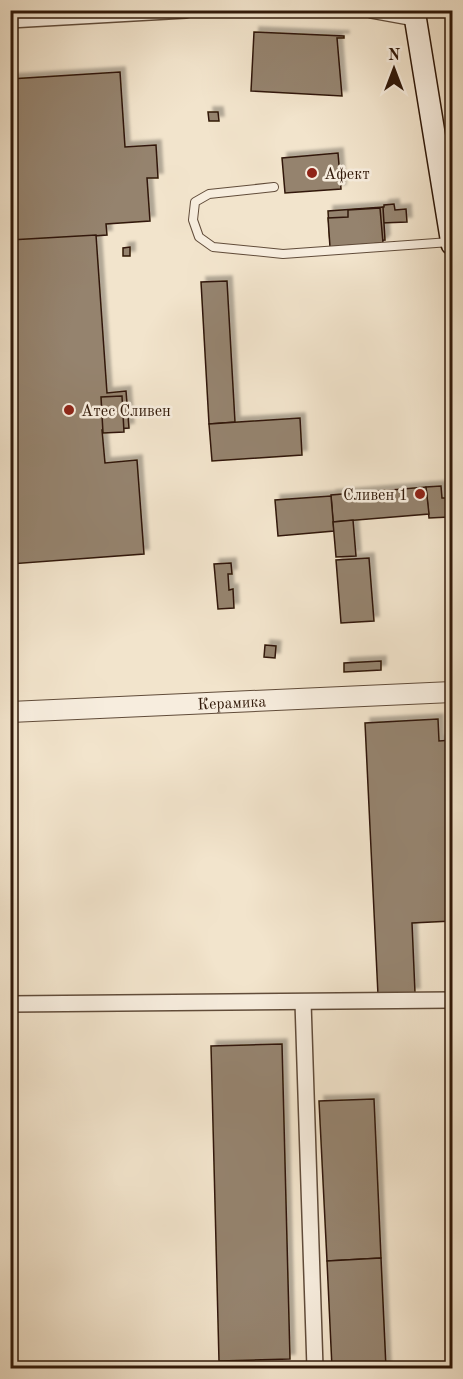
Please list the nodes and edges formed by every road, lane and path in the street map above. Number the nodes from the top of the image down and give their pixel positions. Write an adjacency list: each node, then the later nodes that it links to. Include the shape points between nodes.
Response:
1 (186, 10): 4 (street)
2 (371, 10): 3 (street)
3 (415, 14): 6 (main road)
4 (10, 20)
5 (274, 187): 6 (lane, via 210,194 195,202 193,219 199,237 213,247 283,254)
6 (452, 243)
7 (453, 692): 8 (street, Керамика)
8 (10, 712)
9 (453, 1000): 10 (street)
10 (303, 1002): 11 (street); 12 (street)
11 (10, 1004)
12 (315, 1368)

